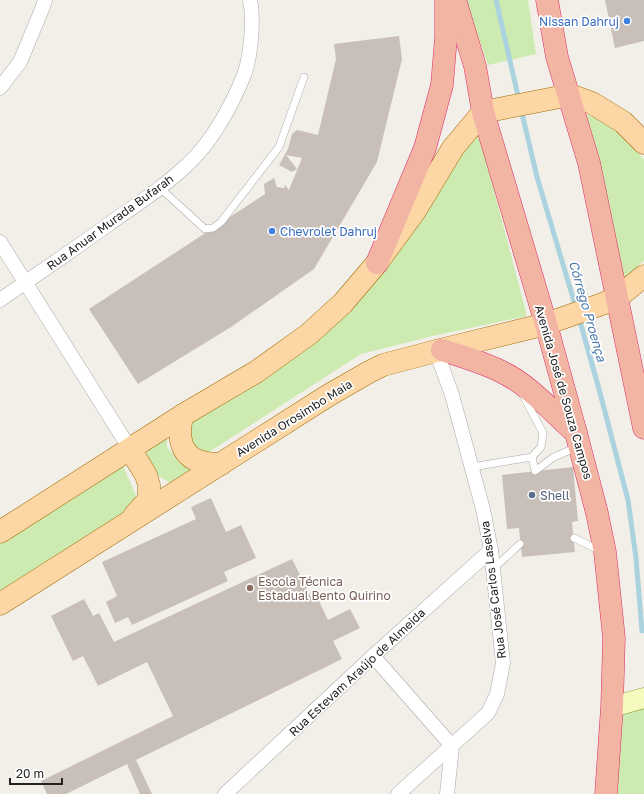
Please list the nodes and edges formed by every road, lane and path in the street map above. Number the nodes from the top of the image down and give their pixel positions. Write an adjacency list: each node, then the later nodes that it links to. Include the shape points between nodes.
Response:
1 (45, 0): 7 (street, via 20,62)
2 (250, 0): 13 (street, Rua Anuar Murada Bufarah, via 253,13 244,73 226,114 189,163)
3 (446, 0): 15 (highway, via 442,84 426,148)
4 (455, 0): 9 (highway, Avenida José de Souza Campos, via 474,66)
5 (547, 0): 8 (highway, via 557,57)
6 (304, 77): 13 (lane, via 279,147 221,222 205,229)
7 (0, 88)
8 (570, 95): 9 (main road); 10 (main road, via 592,103); 19 (highway, via 589,164)
9 (492, 110): 15 (main road, via 453,148 411,217); 20 (highway, Avenida José de Souza Campos)
10 (623, 122): 11 (main road); 12 (main road)
11 (644, 126)
12 (644, 143)
13 (160, 188): 17 (street, Rua Anuar Murada Bufarah)
14 (0, 242): 17 (street)
15 (377, 263): 23 (main road, via 342,303 309,334 256,372)
16 (644, 276): 19 (main road, Avenida Orosimbo Maia)
17 (26, 282): 18 (street, Rua Anuar Murada Bufarah); 26 (street)
18 (0, 300)
19 (611, 300): 20 (main road, Avenida Orosimbo Maia); 24 (highway)
20 (552, 322): 21 (main road, Avenida Orosimbo Maia); 25 (highway, Avenida José de Souza Campos)
21 (439, 350): 22 (highway, via 500,371); 28 (main road, Avenida Orosimbo Maia, via 369,372); 29 (street, Rua José Carlos Laselva)
22 (516, 380): 25 (highway, via 535,395); 27 (lane, via 543,433 541,447)
23 (183, 415): 26 (main road); 28 (main road, via 179,432 187,452 194,459)
24 (644, 428)
25 (578, 439): 27 (lane, via 535,471); 35 (highway, Avenida José de Souza Campos, via 598,513)
26 (130, 449): 30 (main road, via 146,475 149,499); 31 (main road)
27 (532, 457): 29 (lane)
28 (221, 464): 30 (main road, Avenida Orosimbo Maia)
29 (472, 467): 34 (street, Rua José Carlos Laselva)
30 (130, 522): 37 (main road, Avenida Orosimbo Maia)
31 (0, 532)
32 (574, 538): 35 (lane)
33 (520, 544): 36 (lane)
34 (491, 550): 36 (street, Rua José Carlos Laselva); 38 (street, Rua Estevam Araújo de Almeida)
35 (605, 552): 40 (highway, Avenida José de Souza Campos, via 614,638)
36 (493, 569): 41 (street, Rua José Carlos Laselva, via 503,663 497,694 488,713)
37 (0, 604)
38 (374, 656): 41 (street); 42 (street, Rua Estevam Araújo de Almeida)
39 (644, 698): 40 (main road)
40 (612, 707): 45 (highway, Avenida José de Souza Campos)
41 (452, 746): 43 (street, Rua José Carlos Laselva); 44 (street)
42 (225, 794)
43 (398, 794)
44 (447, 794)
45 (606, 794)

